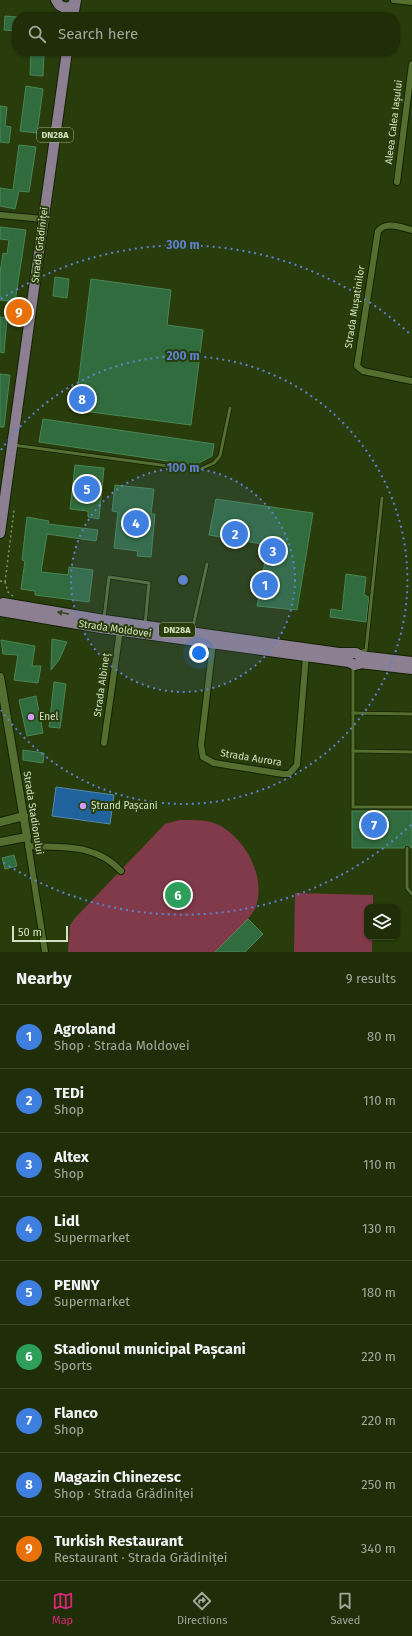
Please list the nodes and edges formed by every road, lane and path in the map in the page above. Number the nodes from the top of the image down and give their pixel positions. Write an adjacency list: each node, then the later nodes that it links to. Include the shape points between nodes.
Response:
1 (76, 0): 4 (main road, via 69,7); 5 (main road)
2 (394, 0): 3 (street)
3 (412, 2)
4 (58, 5)
5 (74, 12)
6 (66, 56): 10 (main road, Strada Grădiniței / DN28A)
7 (412, 64): 8 (street, Aleea Calea Iașului)
8 (397, 182)
9 (0, 215): 10 (street)
10 (43, 219): 14 (main road, Strada Grădiniței / DN28A)
11 (412, 230): 12 (street, Strada Mușatinilor, via 387,225 381,226 378,231 357,366 363,371)
12 (412, 381)
13 (230, 408): 14 (lane, via 220,456 214,463 198,470)
14 (13, 445): 17 (main road, Strada Grădiniței / DN28A)
15 (382, 498): 27 (lane)
16 (14, 510): 19 (path)
17 (0, 534)
18 (207, 564): 24 (lane)
19 (5, 582)
20 (1, 605): 21 (main road, Strada Moldovei / DN28A, one-way to 20); 23 (main road, Strada Moldovei / DN28A)
21 (104, 620): 22 (main road, Strada Moldovei / DN28A); 22 (lane, via 109,577 150,583)
22 (145, 626): 24 (main road, Strada Moldovei / DN28A)
23 (120, 630): 25 (main road, Strada Moldovei / DN28A); 33 (street, Strada Albineț)
24 (192, 632): 27 (main road, Strada Moldovei / DN28A)
25 (213, 643): 26 (main road, Strada Moldovei / DN28A); 26 (street, Strada Aurora, via 201,745 203,757 214,762 283,774 289,774 297,765)
26 (306, 655): 27 (main road, Strada Moldovei / DN28A)
27 (356, 660): 28 (main road, Strada Moldovei / DN28A); 29 (main road, Strada Moldovei / DN28A); 31 (lane)
28 (412, 662)
29 (412, 669)
30 (0, 677): 37 (street, Strada Stadionului)
31 (353, 713): 32 (lane); 34 (lane)
32 (412, 714)
33 (104, 742)
34 (353, 751): 35 (lane); 36 (lane, via 353,807)
35 (412, 752)
36 (412, 807)
37 (24, 816): 38 (street); 40 (street, Strada Stadionului)
38 (0, 822)
39 (0, 842): 40 (street)
40 (27, 842): 42 (street, via 96,852 112,861); 44 (street, Strada Stadionului)
41 (407, 848): 43 (lane, via 407,888)
42 (121, 871)
43 (412, 894)
44 (45, 952)

